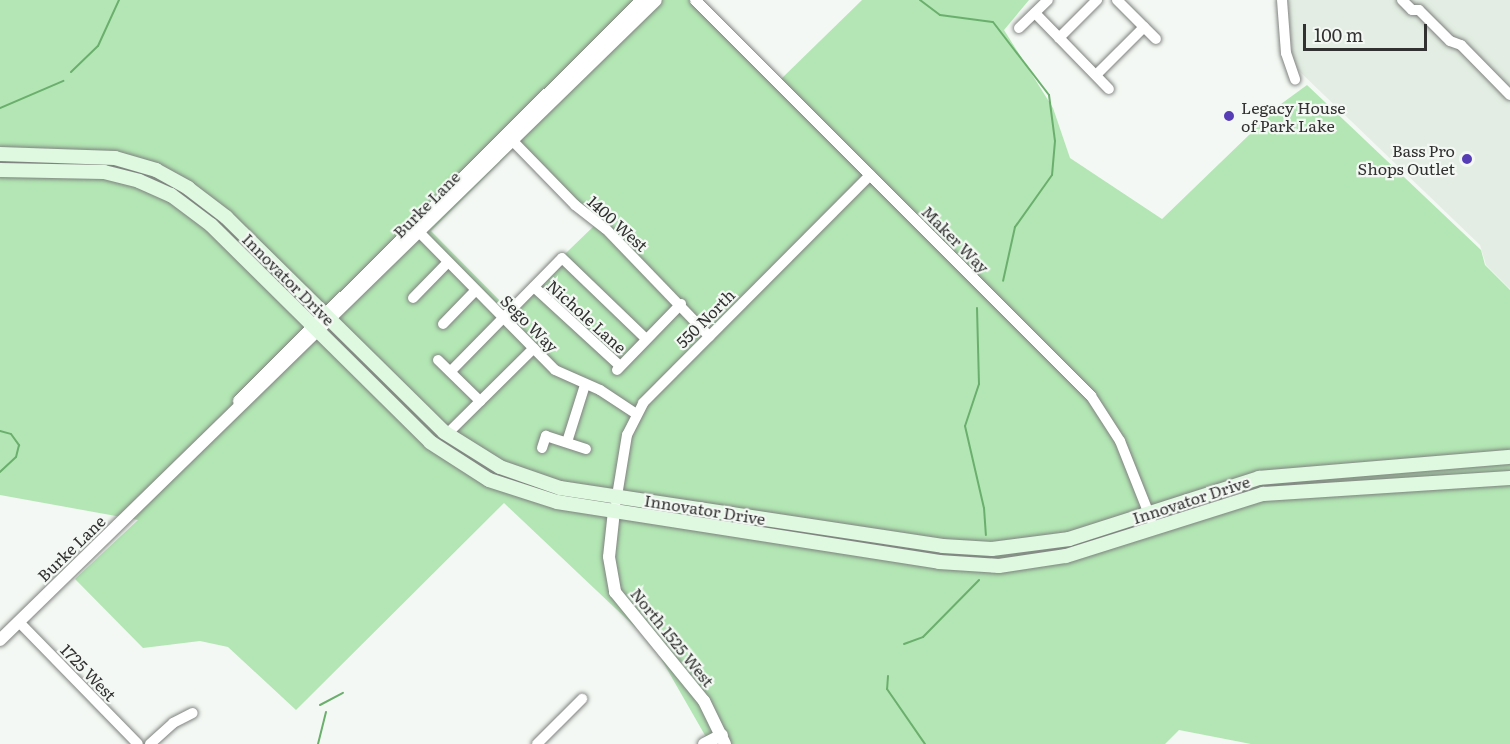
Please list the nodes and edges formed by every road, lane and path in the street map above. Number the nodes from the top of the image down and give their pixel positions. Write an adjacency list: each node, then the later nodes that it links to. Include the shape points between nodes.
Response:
1 (642, 0): 19 (street, Burke Lane)
2 (656, 0): 19 (street, Burke Lane)
3 (695, 0): 22 (street, Maker Way)
4 (1048, 0): 10 (street)
5 (1097, 0): 13 (street)
6 (1117, 0): 11 (street)
7 (1282, 0): 16 (street, via 1286,53)
8 (1402, 0): 9 (street, via 1412,10)
9 (1418, 5): 18 (street)
10 (1035, 13): 12 (street); 13 (street)
11 (1144, 27): 14 (street); 15 (street)
12 (1019, 28)
13 (1059, 38): 15 (street)
14 (1156, 39)
15 (1096, 75): 17 (street)
16 (1295, 79)
17 (1109, 89)
18 (1510, 95)
19 (509, 138): 23 (street, Burke Lane); 28 (street, 1400 West); 30 (street, Burke Lane)
20 (0, 154): 30 (main road, Innovator Drive, via 104,156 164,174 221,212)
21 (0, 170): 32 (main road, Innovator Drive, via 104,172 161,190 202,217)
22 (870, 175): 33 (street, 550 North); 49 (street, Maker Way, via 1100,407 1120,441)
23 (420, 233): 24 (street, Sego Way); 30 (street, Burke Lane)
24 (448, 262): 26 (street, Sego Way); 27 (street)
25 (534, 287): 29 (street); 34 (street, via 562,258); 34 (street, Nichole Lane, via 619,368)
26 (476, 290): 29 (street, Sego Way); 31 (street)
27 (413, 298)
28 (681, 304): 33 (street, 1400 West); 34 (street)
29 (503, 317): 35 (street, Sego Way); 37 (street)
30 (327, 318): 32 (street, Burke Lane); 41 (main road, Innovator Drive)
31 (443, 324)
32 (316, 329): 48 (main road, Innovator Drive, via 419,433 472,471 530,496); 51 (street, Burke Lane, via 250,388 216,429)
33 (709, 336): 40 (street, 550 North)
34 (645, 338)
35 (534, 348): 38 (street, Sego Way, via 555,370); 39 (street)
36 (438, 360): 37 (street)
37 (451, 371): 39 (street)
38 (585, 385): 40 (street, Sego Way); 42 (street)
39 (480, 401): 41 (street)
40 (636, 414): 47 (street, 550 North, via 627,435)
41 (447, 434): 47 (main road, Innovator Drive, via 485,459 533,480)
42 (567, 442): 43 (street, via 546,436); 44 (street)
43 (542, 448)
44 (586, 448)
45 (1510, 458): 49 (main road, Innovator Drive, via 1274,476 1223,487)
46 (1510, 478): 50 (main road, Innovator Drive, via 1263,494)
47 (617, 497): 48 (street, 550 North); 49 (main road, Innovator Drive, via 976,549 1053,542)
48 (614, 511): 50 (main road, Innovator Drive, via 984,566 1066,556); 55 (street, North 1525 West, via 609,556 615,592 704,701)
49 (1149, 512): 50 (street, Maker Way)
50 (1155, 527)
51 (19, 622): 52 (street, Burke Lane); 56 (street, 1725 West)
52 (0, 640)
53 (582, 699): 58 (street)
54 (193, 713): 57 (street, via 173,723)
55 (723, 740): 59 (street)
56 (138, 744)
57 (150, 744)
58 (537, 744)
59 (704, 744)

